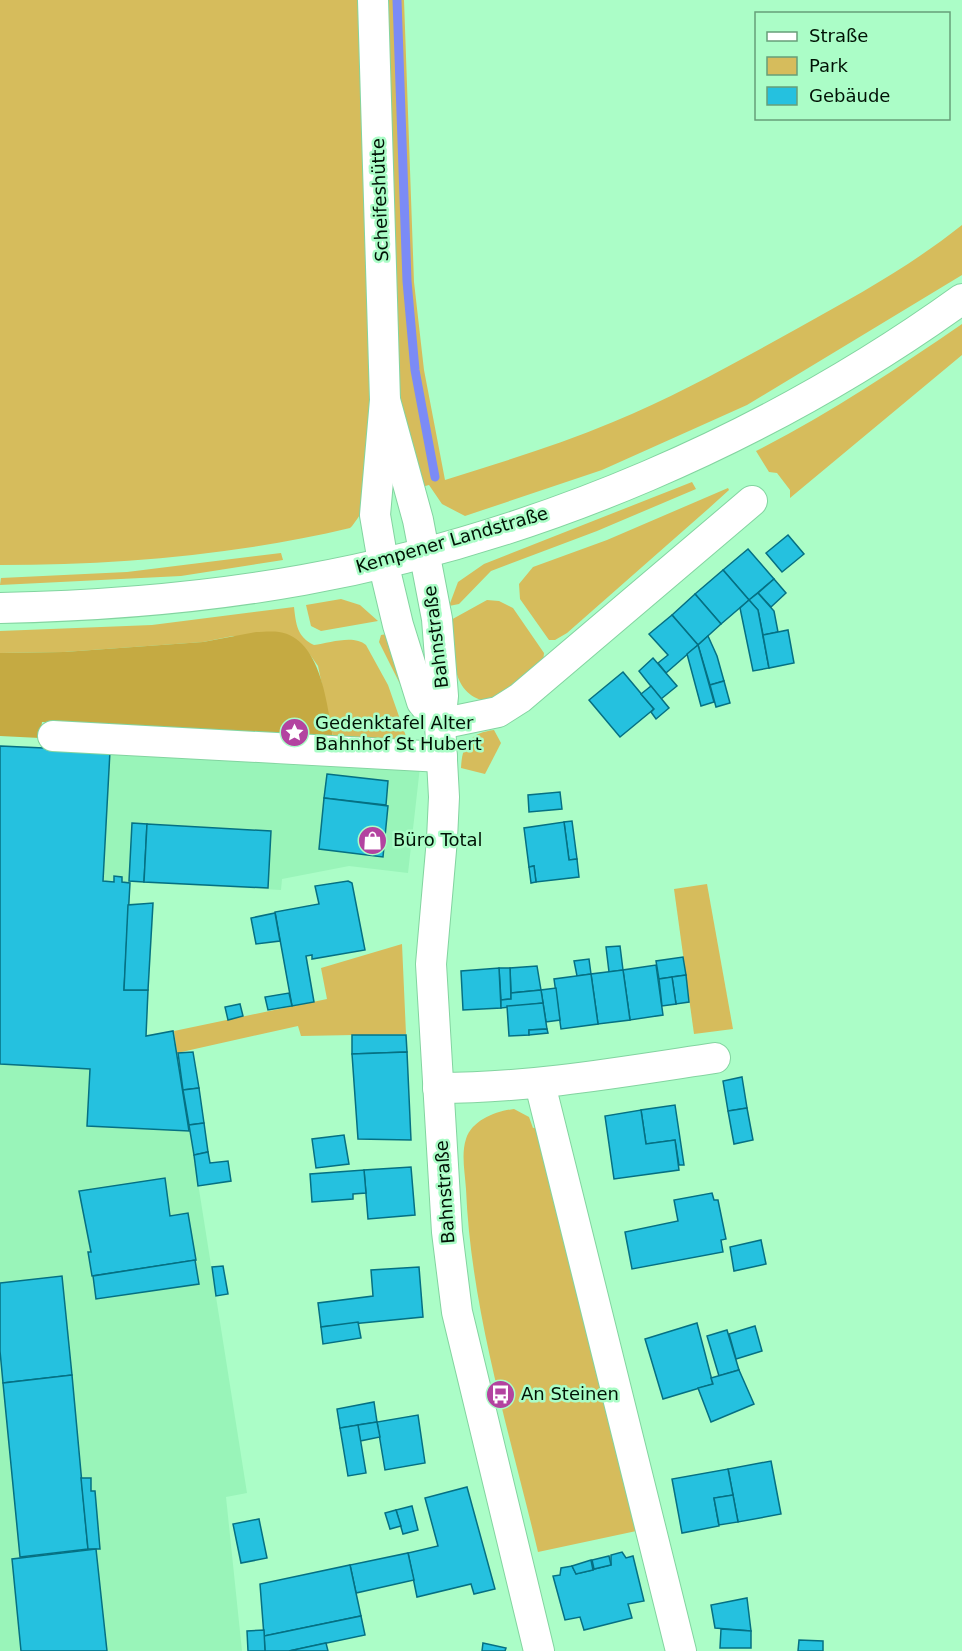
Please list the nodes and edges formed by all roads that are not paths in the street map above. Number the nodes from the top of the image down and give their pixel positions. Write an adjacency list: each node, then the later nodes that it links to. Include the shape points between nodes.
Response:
1 (373, 0): 3 (street, Scheifeshütte)
2 (962, 299): 5 (street, Kempener Landstraße, via 922,328 797,402 720,442 521,524)
3 (385, 400): 5 (street, Scheifeshütte); 6 (street, Scheifeshütte, via 375,515)
4 (752, 501): 8 (street, via 520,698 498,712)
5 (424, 551): 6 (street, Kempener Landstraße); 8 (street, Bahnstraße, via 437,619 443,696)
6 (383, 562): 7 (street, Kempener Landstraße, via 302,580 171,598); 8 (street, Bahnstraße, via 422,702)
7 (0, 608)
8 (440, 724): 10 (street, Bahnstraße)
9 (53, 736): 10 (street)
10 (442, 758): 13 (street, Bahnstraße, via 442,839 431,964)
11 (715, 1058): 12 (street)
12 (540, 1084): 13 (street); 15 (street)
13 (438, 1088): 14 (street, Bahnstraße, via 447,1232 457,1312)
14 (539, 1651)
15 (681, 1651)

